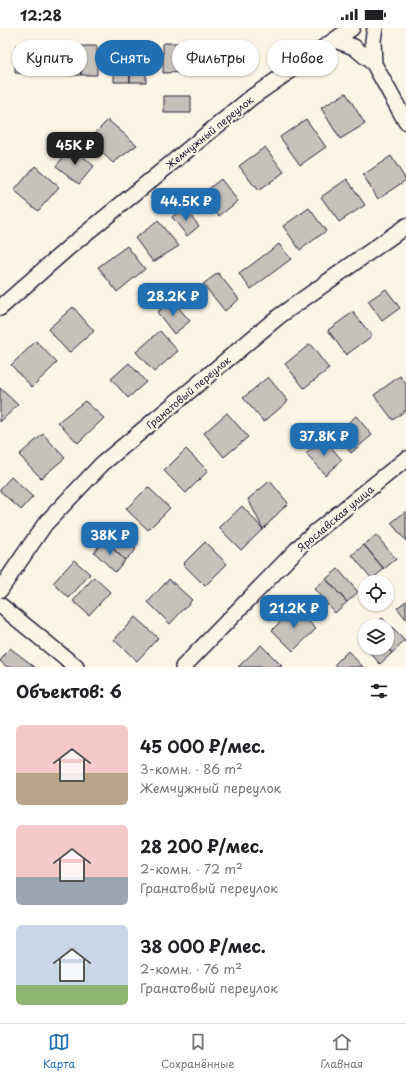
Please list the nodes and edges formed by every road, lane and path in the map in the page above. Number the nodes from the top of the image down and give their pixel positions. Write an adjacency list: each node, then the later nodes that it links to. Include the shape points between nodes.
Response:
1 (352, 28): 3 (street, Жемчужный переулок)
2 (375, 28): 5 (street)
3 (335, 40)
4 (338, 41): 5 (street, via 354,47)
5 (374, 64): 7 (street)
6 (283, 76): 9 (street, Жемчужный переулок, via 252,97 68,248)
7 (406, 122)
8 (406, 226): 11 (street, Гранатовый переулок, via 278,317 102,464 45,524)
9 (0, 308)
10 (406, 459): 14 (street, Ярославская улица, via 307,539)
11 (0, 590)
12 (0, 605): 13 (street)
13 (76, 667)
14 (183, 667)

